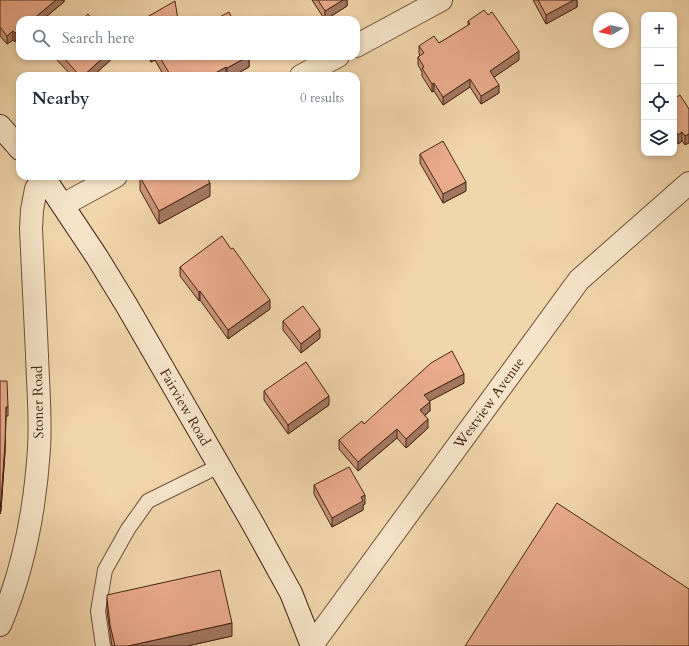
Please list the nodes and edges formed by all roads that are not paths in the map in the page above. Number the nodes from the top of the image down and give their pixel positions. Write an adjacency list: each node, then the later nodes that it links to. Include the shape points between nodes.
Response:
1 (441, 0): 2 (street)
2 (360, 44)
3 (331, 60): 4 (street)
4 (308, 72)
5 (0, 126): 6 (street)
6 (16, 144)
7 (41, 180): 13 (street, Stoner Road, via 36,189 31,229 39,404 35,493 19,576)
8 (45, 180): 11 (street, Fairview Road)
9 (109, 180): 11 (street)
10 (689, 183): 14 (street, Westview Avenue, via 579,280)
11 (63, 205): 12 (street, Fairview Road, via 127,306)
12 (219, 466): 14 (street, Fairview Road, via 291,593); 15 (lane, via 148,501 128,529 105,570 98,611)
13 (0, 625)
14 (312, 645)
15 (103, 646)

